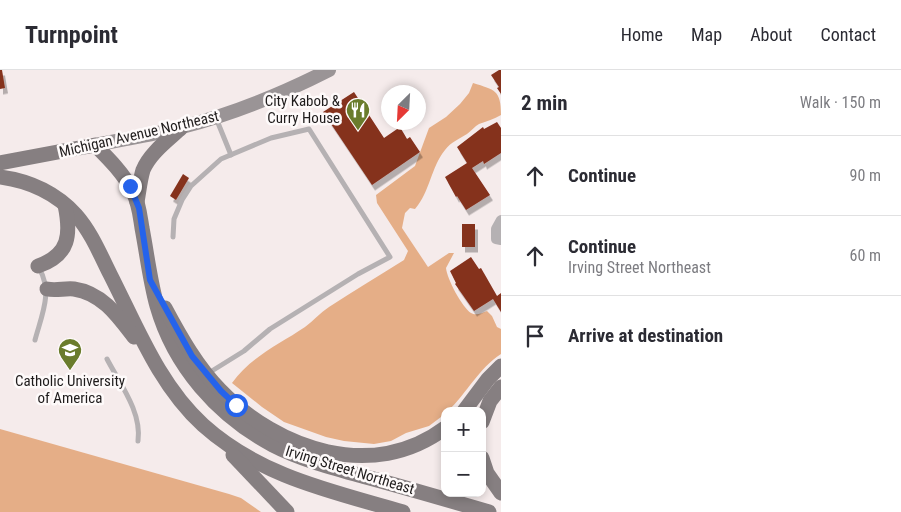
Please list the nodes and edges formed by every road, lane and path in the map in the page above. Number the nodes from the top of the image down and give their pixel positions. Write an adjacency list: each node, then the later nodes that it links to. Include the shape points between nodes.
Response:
1 (329, 70): 2 (main road, Michigan Avenue Northeast, via 279,94)
2 (216, 117): 3 (main road, Michigan Avenue Northeast); 5 (lane)
3 (181, 128): 4 (main road, Michigan Avenue Northeast); 8 (main road, via 145,166)
4 (95, 144): 6 (main road, Michigan Avenue Northeast); 8 (main road, Irving Street Northeast, via 126,180)
5 (232, 155): 11 (lane, via 221,159 192,186 174,219); 20 (lane, via 272,138 309,130 390,257 270,329 244,351)
6 (0, 163)
7 (0, 177): 9 (main road, Irving Street Northeast, via 40,187)
8 (137, 202): 14 (main road, Irving Street Northeast)
9 (65, 205): 13 (main road, via 68,226 63,248 53,260); 18 (main road, Irving Street Northeast, via 87,229)
10 (501, 220): 12 (street, via 496,229 496,239)
11 (173, 237)
12 (501, 240)
13 (38, 266): 15 (lane, via 46,280)
14 (150, 280): 20 (main road, via 183,342); 31 (main road, Irving Street Northeast, via 167,334 186,370 218,404 250,431 311,461)
15 (47, 290): 16 (lane); 18 (main road, via 71,289 100,299)
16 (36, 340)
17 (107, 359): 26 (lane, via 137,419)
18 (153, 359): 24 (main road, Irving Street Northeast, via 175,395)
19 (501, 366): 22 (main road)
20 (206, 375): 25 (main road, via 236,405 267,427 300,443 332,453 363,456 395,453)
21 (501, 387): 23 (main road)
22 (467, 407)
23 (486, 412)
24 (204, 426): 29 (main road); 30 (main road, Irving Street Northeast, via 238,452 278,473)
25 (441, 430)
26 (138, 442)
27 (486, 470): 28 (main road)
28 (501, 493)
29 (287, 512)
30 (403, 512)
31 (489, 512)

